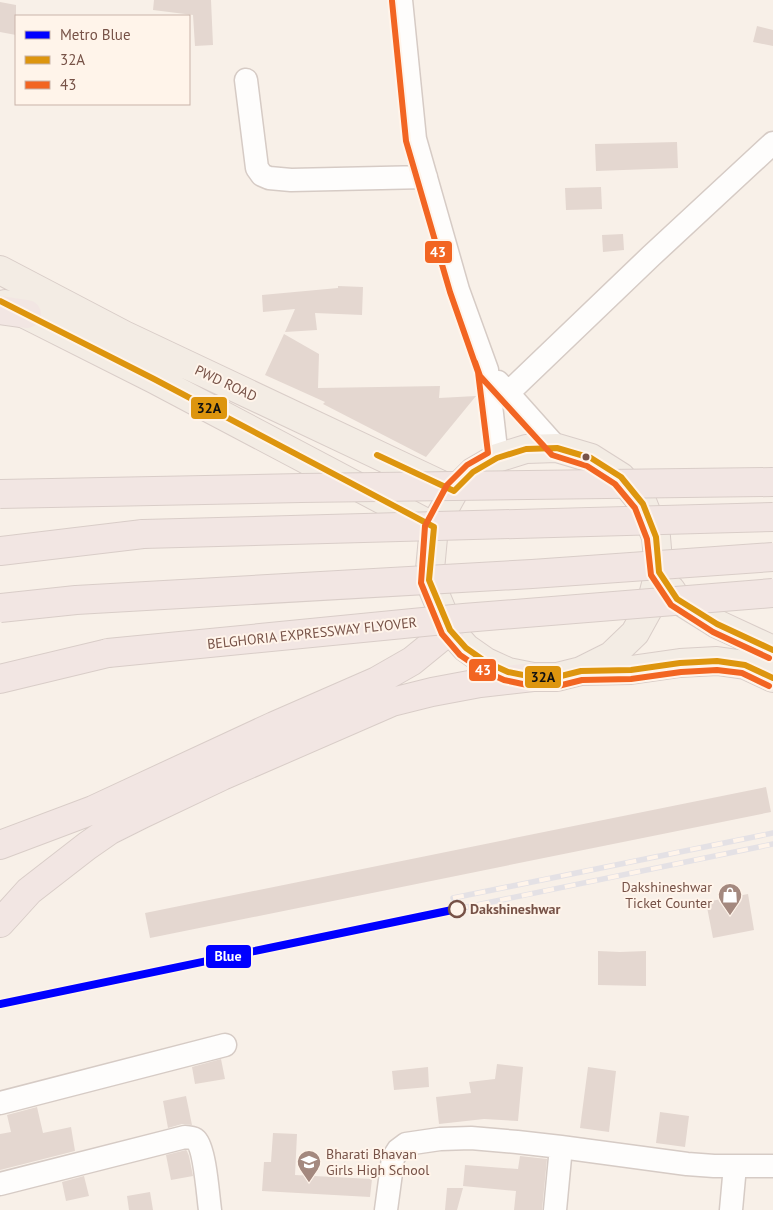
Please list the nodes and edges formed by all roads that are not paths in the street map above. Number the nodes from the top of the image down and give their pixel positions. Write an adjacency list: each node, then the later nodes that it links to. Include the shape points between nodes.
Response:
1 (401, 0): 4 (street, via 415,139)
2 (246, 80): 4 (street, via 257,168 262,175 290,180)
3 (773, 143): 9 (street)
4 (426, 177): 9 (street, via 458,290)
5 (0, 270): 13 (main road, PWD ROAD, via 124,335)
6 (0, 301): 8 (main road, PWD ROAD)
7 (0, 310): 8 (highway)
8 (27, 314): 16 (main road, PWD ROAD)
9 (499, 396): 10 (street); 11 (street)
10 (557, 448): 11 (main road, via 526,449); 21 (main road, via 591,458 621,477 638,497 656,537)
11 (496, 458): 13 (main road, via 473,472)
12 (773, 482): 14 (highway, bridge)
13 (454, 491): 16 (main road)
14 (0, 494)
15 (773, 517): 18 (highway, bridge)
16 (434, 527): 24 (main road, via 430,580)
17 (0, 534): 18 (highway)
18 (143, 534): 19 (highway)
19 (0, 551)
20 (773, 557): 23 (highway, bridge, via 76,600)
21 (659, 572): 25 (main road, via 677,599 717,624); 28 (main road, via 651,604 635,633 611,656)
22 (773, 593): 26 (highway, BELGHORIA EXPRESSWAY FLYOVER, bridge, via 464,618)
23 (0, 608)
24 (450, 630): 29 (main road, via 466,648 486,662 508,672); 32 (highway, via 412,661 377,681)
25 (773, 650)
26 (108, 653): 27 (highway, BELGHORIA EXPRESSWAY FLYOVER); 31 (highway)
27 (0, 662)
28 (581, 671): 29 (main road, via 557,677); 30 (main road, via 631,670 717,661 745,665)
29 (533, 677): 35 (highway, via 480,683 392,702 222,776 94,840 29,891)
30 (773, 678)
31 (0, 679)
32 (93, 810): 33 (highway); 34 (highway)
33 (0, 829)
34 (0, 845)
35 (0, 923)
36 (225, 1044): 37 (street)
37 (0, 1103)
38 (561, 1147): 39 (street, via 687,1164); 43 (street, via 471,1138 406,1144 393,1158); 44 (street)
39 (734, 1166): 40 (street); 45 (street)
40 (773, 1166)
41 (0, 1184): 42 (street, via 193,1138 203,1155)
42 (210, 1210)
43 (386, 1210)
44 (555, 1210)
45 (731, 1210)

